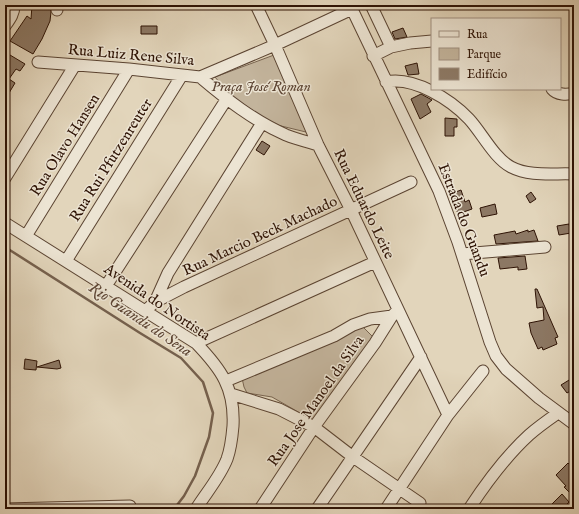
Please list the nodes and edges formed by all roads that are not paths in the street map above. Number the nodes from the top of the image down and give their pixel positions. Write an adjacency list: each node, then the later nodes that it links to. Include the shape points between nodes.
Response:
1 (14, 5): 5 (street)
2 (256, 5): 7 (street, Rua Eduardo Leite)
3 (371, 5): 8 (street)
4 (351, 7): 7 (street, Rua Luiz Rene Silva); 9 (street, Estrada do Guandu)
5 (5, 26)
6 (431, 41): 8 (street)
7 (275, 45): 14 (street, Rua Luiz Rene Silva); 20 (street, Rua Eduardo Leite)
8 (391, 47): 9 (street)
9 (374, 56): 15 (street, Estrada do Guandu)
10 (38, 62): 11 (street, Rua Luiz Rene Silva)
11 (75, 65): 12 (street, Rua Luiz Rene Silva); 22 (street)
12 (129, 69): 13 (street, Rua Luiz Rene Silva); 26 (street, Rua Olavo Hansen)
13 (182, 75): 14 (street, Rua Luiz Rene Silva); 29 (street, Rua Rui Pfutzenreuter)
14 (200, 77): 18 (street)
15 (386, 82): 21 (street, via 405,82 441,96 469,119 510,167 536,174); 28 (street, Estrada do Guandu, via 439,191)
16 (553, 90): 17 (street, via 566,95)
17 (574, 94)
18 (226, 100): 19 (street); 31 (street)
19 (262, 123): 20 (street, via 287,135); 32 (street, via 168,273)
20 (318, 145): 24 (street, Rua Eduardo Leite)
21 (574, 174)
22 (5, 178)
23 (411, 182): 24 (street, Rua Marcio Beck Machado)
24 (351, 210): 30 (street, Rua Eduardo Leite); 32 (street, Rua Marcio Beck Machado)
25 (5, 223): 26 (street, Avenida do Nortista)
26 (26, 236): 29 (street, Avenida do Nortista)
27 (545, 248): 28 (street)
28 (462, 254): 40 (street, Estrada do Guandu, via 496,356 506,369)
29 (66, 261): 31 (street, Avenida do Nortista)
30 (375, 262): 34 (street, Rua Eduardo Leite); 35 (street)
31 (106, 286): 33 (street, Avenida do Nortista)
32 (155, 302): 33 (street, Rua Marcio Beck Machado)
33 (146, 311): 35 (street, Avenida do Nortista)
34 (395, 313): 36 (street, Rua Eduardo Leite); 38 (street, via 353,325 334,336); 43 (street, Rua Jose Manoel da Silva)
35 (196, 343): 38 (street, Avenida do Nortista)
36 (421, 357): 41 (street, Rua Eduardo Leite); 44 (street)
37 (483, 371): 41 (street)
38 (226, 381): 39 (street, Avenida do Nortista)
39 (231, 394): 43 (street, via 279,408); 49 (street, Avenida do Nortista, via 232,441 216,479)
40 (558, 413): 42 (street, Estrada do Guandu); 53 (street, via 529,435 506,458)
41 (448, 415): 45 (street)
42 (574, 424)
43 (314, 427): 44 (street); 50 (street, Rua Jose Manoel da Silva)
44 (353, 457): 45 (street); 51 (street)
45 (400, 489): 46 (street); 52 (street)
46 (420, 503)
47 (130, 506): 48 (street)
48 (6, 509)
49 (196, 509)
50 (260, 509)
51 (317, 509)
52 (386, 509)
53 (469, 509)

